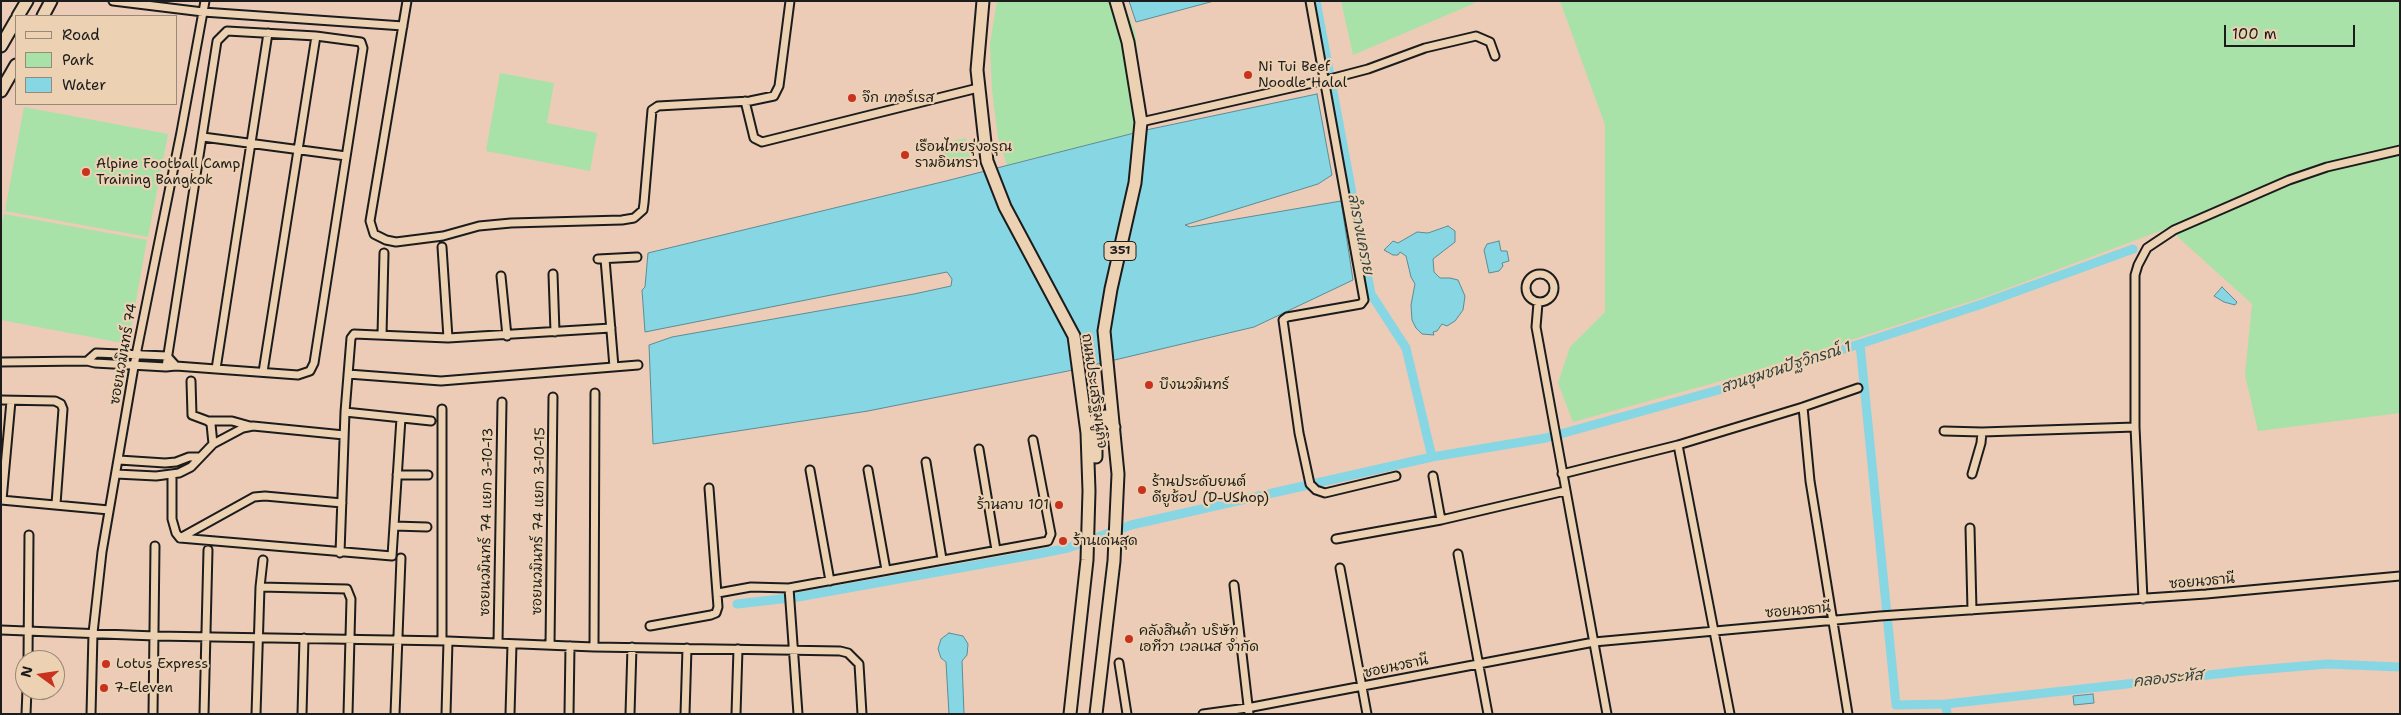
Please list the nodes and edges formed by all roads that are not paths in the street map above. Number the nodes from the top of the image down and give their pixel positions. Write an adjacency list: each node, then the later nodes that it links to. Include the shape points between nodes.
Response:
1 (114, 1): 9 (street)
2 (205, 1): 9 (street, ซอยนวมินทร์ 74)
3 (407, 1): 12 (street)
4 (790, 1): 21 (street, via 778,91 774,96)
5 (983, 1): 19 (main road, ถนนประเสริฐมนูกิจ, via 976,70)
6 (1116, 1): 22 (main road, ถนนประเสริฐมนูกิจ / 351, via 1125,27)
7 (1310, 1): 18 (street)
8 (26, 3): 10 (main road)
9 (203, 12): 12 (street); 39 (street, ซอยนวมินทร์ 74)
10 (19, 15)
11 (15, 22): 15 (main road)
12 (403, 26): 21 (street, via 370,221 374,234 386,240 396,242 443,236 479,226 511,223 634,218 643,210 652,110 658,106)
13 (268, 33): 14 (street); 23 (street, via 227,31 217,41); 24 (street)
14 (316, 36): 25 (street); 27 (street, via 352,39 361,42 363,48)
15 (1, 46)
16 (1495, 56): 18 (street, via 1490,42 1476,36 1425,48)
17 (15, 67): 20 (main road)
18 (1330, 79): 22 (street); 85 (street, via 1364,300 1361,304 1283,320 1298,434 1311,485 1324,493)
19 (978, 88): 21 (street, via 762,142 754,138); 100 (main road, ถนนประเสริฐมนูกิจ, via 987,161 1004,206 1074,336 1087,432)
20 (1, 91)
21 (745, 101)
22 (1140, 125): 65 (main road, ถนนประเสริฐมนูกิจ / 351, via 1135,183 1104,332)
23 (203, 136): 24 (street); 40 (street)
24 (250, 143): 25 (street); 48 (street)
25 (298, 149): 27 (street); 49 (street)
26 (2400, 150): 66 (street, via 2327,167 2289,180 2174,230 2147,248 2135,275)
27 (346, 156): 49 (street, via 314,364 310,371 298,375)
28 (442, 247): 38 (street)
29 (384, 253): 36 (street)
30 (637, 257): 34 (street, via 602,259)
31 (553, 274): 35 (street)
32 (502, 276): 37 (street)
33 (1538, 303): 33 (street, via 1530,298 1526,286 1534,275 1543,274 1552,279 1555,288 1548,301); 81 (street, via 1536,327)
34 (611, 328): 35 (street); 47 (street)
35 (555, 332): 37 (street)
36 (382, 335): 38 (street); 50 (street, via 354,334)
37 (507, 336): 38 (street)
38 (448, 338)
39 (136, 355): 40 (street); 41 (street, via 96,353); 43 (street, ซอยนวมินทร์ 74)
40 (167, 356): 45 (street); 46 (street)
41 (87, 361): 42 (street); 43 (street)
42 (1, 362)
43 (134, 365): 46 (street); 75 (street, ซอยนวมินทร์ 74)
44 (638, 365): 47 (street)
45 (176, 366): 46 (street); 48 (street)
46 (166, 367)
47 (614, 368): 50 (street, via 441,381)
48 (216, 369): 49 (street)
49 (263, 372)
50 (348, 374): 60 (street)
51 (191, 381): 62 (street, via 192,415)
52 (1858, 388): 58 (street)
53 (595, 392): 137 (street)
54 (553, 397): 135 (street, ซอยนวมินทร์ 74 แยก 3-10-15)
55 (1, 400): 56 (street)
56 (11, 401): 89 (street); 91 (street, via 55,401 61,404)
57 (502, 402): 133 (street, ซอยนวมินทร์ 74 แยก 3-10-13)
58 (1803, 407): 72 (street); 119 (street, via 1810,480)
59 (442, 409): 131 (street)
60 (345, 412): 61 (street); 69 (street)
61 (401, 418): 63 (street); 80 (street)
62 (208, 421): 64 (street, via 232,421); 71 (street)
63 (432, 421)
64 (253, 426): 69 (street); 71 (street)
65 (1114, 427): 100 (main road, via 1105,416 1096,418); 165 (main road, ถนนประเสริฐมนูกิจ / 351, via 1118,474 1115,528)
66 (2135, 427): 68 (street); 117 (street)
67 (1944, 431): 68 (street)
68 (1982, 432): 82 (street)
69 (344, 436): 90 (street)
70 (1033, 440): 103 (street, via 1051,538)
71 (213, 444): 74 (street)
72 (1678, 445): 81 (street); 122 (street)
73 (979, 449): 103 (street)
74 (200, 457): 75 (street, via 164,463); 84 (street, via 191,467)
75 (118, 460): 79 (street, ซอยนวมินทร์ 74)
76 (926, 462): 107 (street)
77 (810, 470): 112 (street)
78 (868, 470): 110 (street)
79 (116, 474): 84 (street); 92 (street, ซอยนวมินทร์ 74)
80 (397, 474): 83 (street); 94 (street)
81 (1562, 474): 88 (street)
82 (1972, 474)
83 (428, 475)
84 (172, 476): 98 (street, via 172,519)
85 (1396, 476)
86 (1433, 476): 93 (street)
87 (709, 488): 115 (street)
88 (1565, 491): 93 (street); 132 (street)
89 (2, 500): 91 (street)
90 (342, 503): 98 (street, via 254,497); 104 (street)
91 (56, 504): 92 (street)
92 (109, 510): 124 (street, ซอยนวมินทร์ 74)
93 (1441, 520): 99 (street)
94 (394, 526): 95 (street); 104 (street, via 392,556)
95 (427, 527)
96 (1970, 528): 118 (street)
97 (29, 535): 123 (street)
98 (180, 538): 104 (street)
99 (1336, 539)
100 (1088, 542): 164 (main road, ถนนประเสริฐมนูกิจ)
101 (155, 546): 125 (street)
102 (208, 550): 126 (street)
103 (996, 550): 107 (street)
104 (340, 553)
105 (1458, 554): 144 (street)
106 (401, 558): 130 (street)
107 (942, 559): 110 (street)
108 (263, 560): 114 (street)
109 (1340, 568): 145 (street)
110 (886, 570): 112 (street)
111 (2400, 576): 117 (street, ซอยนวธานี)
112 (830, 581): 116 (street)
113 (1234, 585): 147 (street)
114 (260, 587): 127 (street); 129 (street, via 347,589 351,599)
115 (718, 592): 116 (street, via 751,587); 120 (street, via 718,607 711,615)
116 (790, 595): 142 (street)
117 (2143, 599): 118 (street, ซอยนวธานี)
118 (1972, 610): 119 (street, ซอยนวธานี)
119 (1832, 621): 122 (street, ซอยนวธานี); 172 (street)
120 (650, 626)
121 (1, 630): 123 (street)
122 (1715, 630): 132 (street, ซอยนวธานี); 171 (street)
123 (28, 631): 124 (street); 141 (street)
124 (93, 633): 125 (street); 149 (street, ซอยนวมินทร์ 74)
125 (154, 636): 126 (street); 150 (street)
126 (206, 636): 127 (street); 151 (street)
127 (258, 638): 128 (street); 152 (street)
128 (304, 638): 129 (street); 153 (street)
129 (351, 639): 130 (street); 154 (street)
130 (397, 640): 131 (street); 155 (street)
131 (445, 641): 133 (street); 156 (street)
132 (1594, 642): 144 (street, ซอยนวธานี); 170 (street)
133 (498, 643): 134 (street)
134 (512, 644): 135 (street); 157 (street)
135 (550, 645): 136 (street)
136 (570, 646): 137 (street); 158 (street)
137 (594, 647): 138 (street)
138 (632, 647): 139 (street); 159 (street)
139 (687, 648): 140 (street); 160 (street)
140 (738, 649): 142 (street); 161 (street)
141 (28, 650)
142 (794, 650): 162 (street); 163 (street, via 840,651 852,657 859,664)
143 (1119, 663): 166 (street)
144 (1479, 663): 145 (street, ซอยนวธานี); 169 (street)
145 (1362, 687): 147 (street, ซอยนวธานี); 168 (street)
146 (27, 700): 148 (street)
147 (1248, 711): 167 (street, ซอยนวธานี)
148 (26, 714)
149 (91, 714)
150 (153, 714)
151 (204, 714)
152 (256, 714)
153 (302, 714)
154 (348, 714)
155 (395, 714)
156 (446, 714)
157 (510, 714)
158 (569, 714)
159 (630, 714)
160 (685, 714)
161 (736, 714)
162 (798, 714)
163 (862, 714)
164 (1070, 714)
165 (1096, 714)
166 (1127, 714)
167 (1203, 714)
168 (1367, 714)
169 (1488, 714)
170 (1607, 714)
171 (1730, 714)
172 (1848, 714)

